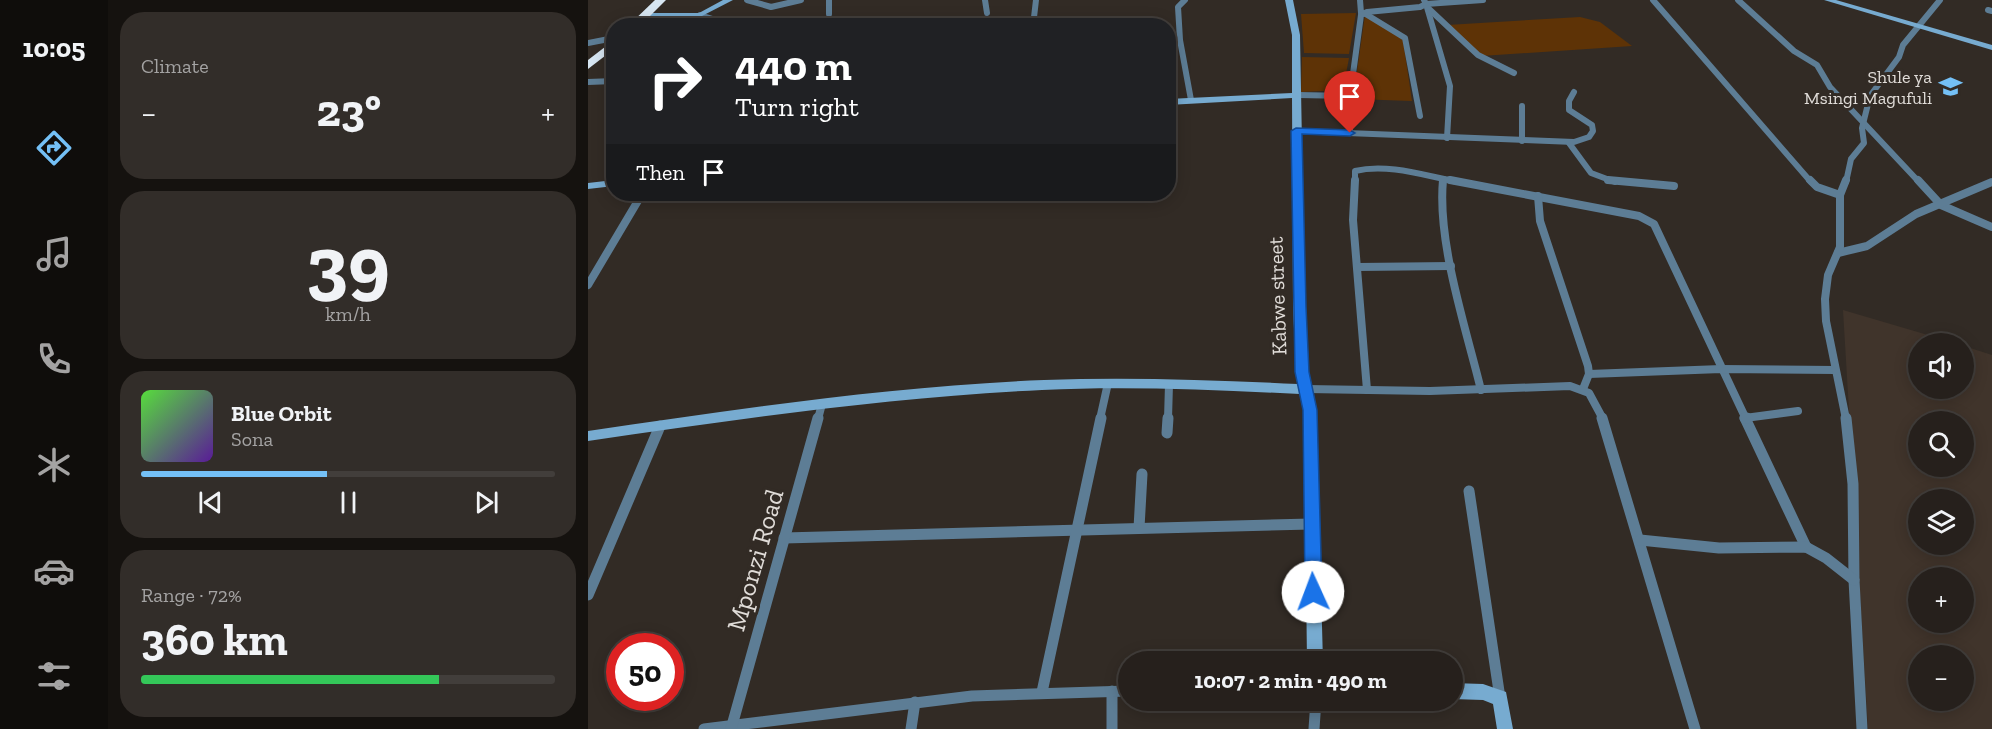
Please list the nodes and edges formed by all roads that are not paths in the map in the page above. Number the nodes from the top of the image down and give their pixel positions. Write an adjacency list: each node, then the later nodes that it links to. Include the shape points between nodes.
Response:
1 (661, 0): 20 (highway)
2 (729, 0): 21 (main road)
3 (747, 0): 4 (street, via 771,7)
4 (801, 0)
5 (829, 0): 19 (street)
6 (985, 0): 17 (street)
7 (1036, 0): 24 (street)
8 (1185, 0): 37 (street, via 1178,7 1177,21)
9 (1289, 0): 35 (main road, Kabwe street, via 1296,35)
10 (1360, 0): 18 (street)
11 (1483, 0): 16 (street)
12 (1653, 0): 52 (street, via 1812,183)
13 (1738, 0): 41 (street, via 1794,51 1817,65 1825,81)
14 (1831, 0): 25 (main road)
15 (1940, 0): 25 (street)
16 (1426, 4): 18 (street); 31 (street, via 1478,55); 44 (street, via 1450,86)
17 (987, 13)
18 (1363, 13): 36 (street); 40 (street, via 1405,38)
19 (829, 14)
20 (644, 15): 21 (main road); 22 (highway)
21 (700, 15): 23 (street)
22 (641, 18)
23 (710, 18)
24 (1034, 18)
25 (1920, 27): 28 (main road); 41 (street, via 1870,96)
26 (606, 40): 27 (street)
27 (588, 43)
28 (1992, 48)
29 (606, 51): 30 (highway)
30 (588, 66)
31 (1514, 73)
32 (606, 81): 33 (street)
33 (588, 82)
34 (1574, 92): 46 (street, via 1569,110 1592,125 1593,130 1589,137)
35 (1298, 95): 36 (street); 37 (main road); 42 (main road, Kabwe street)
36 (1350, 96): 43 (street)
37 (1191, 100): 38 (main road)
38 (1176, 101)
39 (1522, 106): 45 (street)
40 (1420, 116)
41 (1863, 123): 52 (street, via 1864,143 1851,159); 55 (street)
42 (1296, 131): 43 (street); 66 (main road, Kabwe street, via 1299,307 1302,372)
43 (1350, 133): 44 (street)
44 (1447, 138): 45 (street)
45 (1522, 141): 46 (street)
46 (1569, 143): 51 (street, via 1596,176)
47 (1443, 180): 53 (street); 58 (street, via 1441,200); 59 (street, via 1385,169 1355,171 1352,199)
48 (1992, 182): 55 (street)
49 (606, 184): 50 (main road)
50 (588, 186)
51 (1674, 186)
52 (1840, 195): 57 (street)
53 (1538, 196): 61 (street, via 1640,216 1654,224); 63 (street, via 1540,221)
54 (638, 201): 60 (street)
55 (1941, 205): 56 (street); 57 (street, via 1916,214 1867,246)
56 (1992, 227)
57 (1838, 253): 62 (street, via 1825,291)
58 (1451, 266): 59 (street); 69 (street)
59 (1359, 267): 68 (street)
60 (588, 285)
61 (1721, 369): 62 (street); 63 (street); 72 (street)
62 (1835, 370): 84 (street, via 1846,419 1853,484)
63 (1589, 374): 67 (street)
64 (1108, 383): 65 (main road); 70 (main road, via 984,388); 80 (street)
65 (1169, 384): 66 (main road); 74 (street)
66 (1307, 389): 68 (street); 78 (main road, Kabwe street)
67 (1582, 389): 69 (street, via 1555,385); 82 (street, via 1594,399 1603,422)
68 (1367, 390): 69 (street)
69 (1481, 390)
70 (822, 404): 73 (main road); 81 (street, Mponzi Road)
71 (1798, 411): 72 (street)
72 (1745, 418): 83 (street)
73 (660, 426): 75 (main road); 85 (street)
74 (1167, 433)
75 (588, 436)
76 (1142, 474): 79 (street)
77 (1469, 491): 91 (street)
78 (1311, 524): 79 (street); 86 (main road, Kabwe street)
79 (1139, 528): 80 (street)
80 (1077, 530): 81 (street); 90 (street)
81 (784, 538): 94 (street, Mponzi Road)
82 (1640, 540): 83 (street, via 1719,548); 100 (street)
83 (1806, 547): 84 (street)
84 (1854, 580): 101 (street)
85 (588, 595)
86 (1315, 651)
87 (1112, 691): 88 (street); 90 (street); 97 (street)
88 (1118, 691)
89 (1463, 691): 91 (main road)
90 (1042, 692): 92 (street)
91 (1500, 698): 99 (main road)
92 (915, 702): 94 (street); 96 (street)
93 (1315, 711): 98 (street)
94 (732, 727): 95 (street)
95 (704, 729)
96 (911, 729)
97 (1112, 729)
98 (1314, 729)
99 (1505, 729)
100 (1695, 729)
101 (1862, 729)

